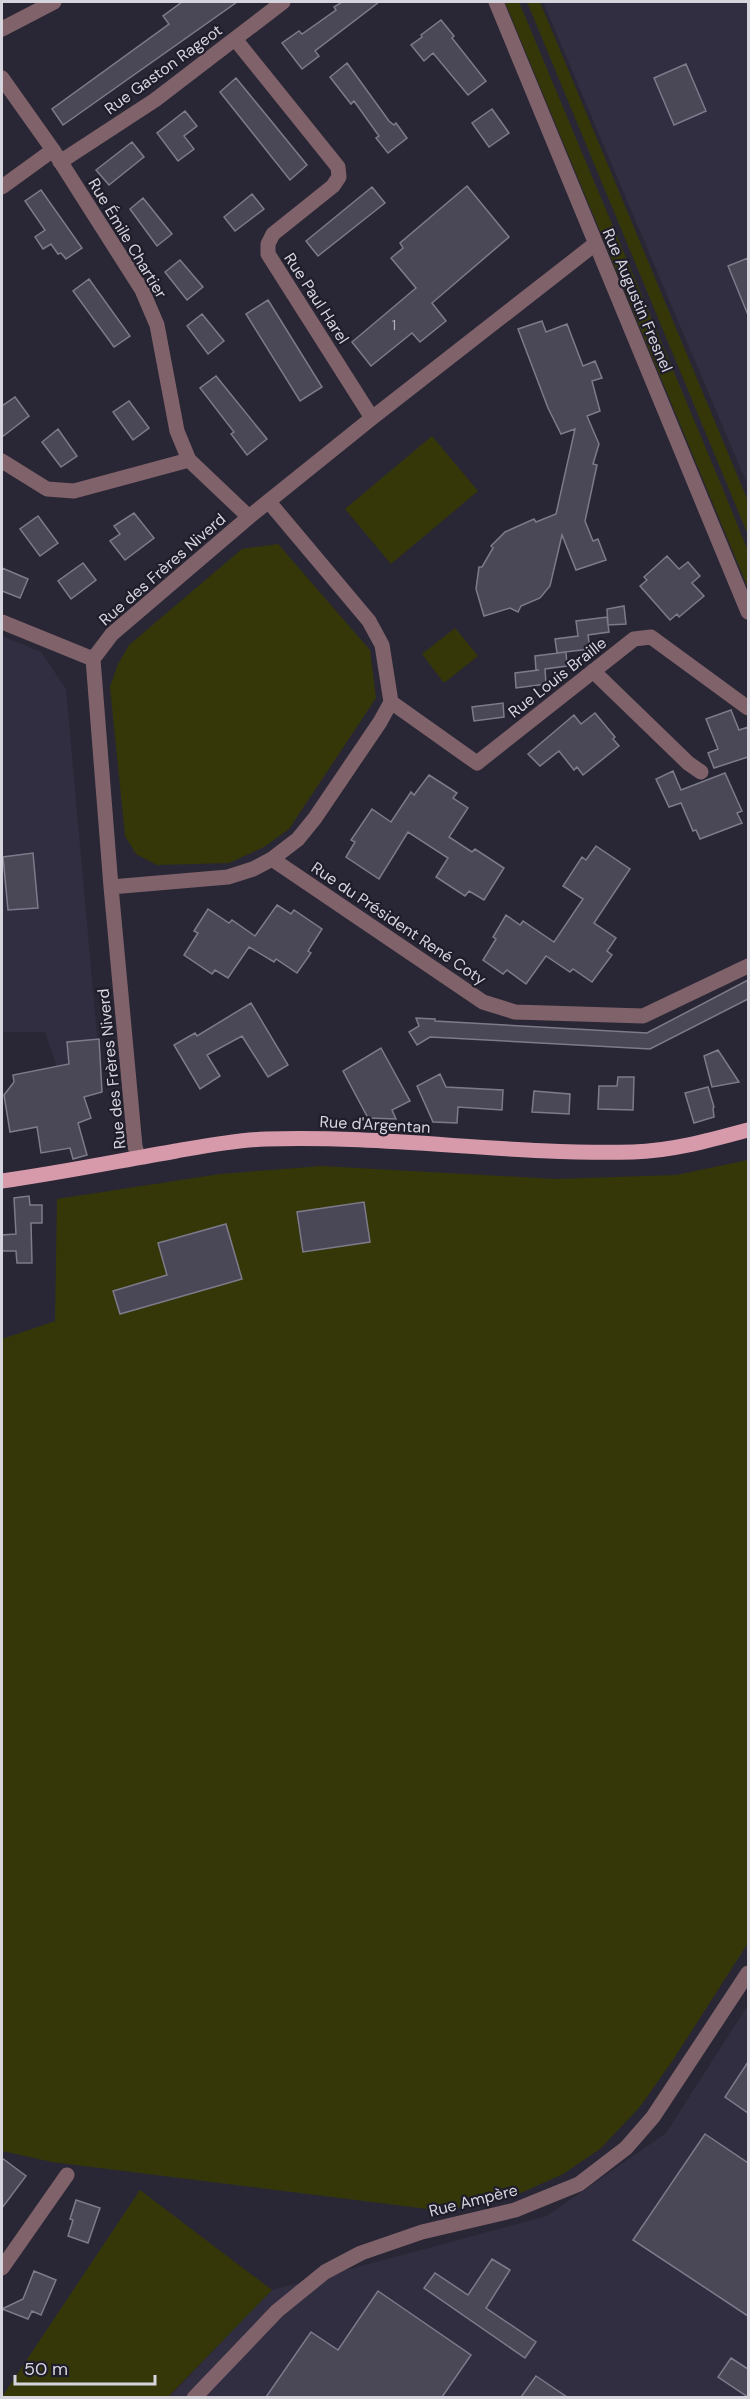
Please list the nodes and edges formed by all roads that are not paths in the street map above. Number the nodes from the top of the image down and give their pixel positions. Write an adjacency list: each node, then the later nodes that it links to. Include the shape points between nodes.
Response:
1 (54, 2): 4 (street)
2 (283, 2): 5 (street, Rue Gaston Rageot)
3 (496, 2): 9 (street, Rue Augustin Fresnel)
4 (2, 29)
5 (236, 39): 7 (street, Rue Gaston Rageot, via 155,100); 10 (street, Rue Paul Harel, via 338,167 339,177 333,186 273,234 268,255)
6 (2, 78): 7 (street, Rue Émile Chartier)
7 (56, 156): 8 (street, Rue Gaston Rageot); 11 (street, Rue Émile Chartier, via 146,299 157,325 177,431)
8 (2, 187)
9 (595, 244): 10 (street, Rue des Frères Niverd); 15 (street, Rue Augustin Fresnel)
10 (372, 417): 13 (street, Rue des Frères Niverd)
11 (189, 460): 12 (street, via 74,491 47,489); 14 (street, Rue Émile Chartier)
12 (2, 461)
13 (269, 502): 14 (street, Rue des Frères Niverd); 19 (street, via 369,621 382,645)
14 (249, 517): 17 (street, Rue des Frères Niverd, via 112,634)
15 (748, 612)
16 (2, 622): 17 (street)
17 (93, 658): 23 (street, Rue des Frères Niverd)
18 (593, 671): 19 (street, Rue Louis Braille, via 477,763); 20 (street, Rue Louis Braille, via 634,639 651,637); 21 (street)
19 (391, 702): 22 (street, via 315,818 298,839)
20 (748, 708)
21 (701, 772)
22 (272, 859): 23 (street, via 228,877); 24 (street, Rue du Président René Coty, via 483,1002 515,1012 643,1016)
23 (111, 887): 26 (street, Rue des Frères Niverd)
24 (748, 966)
25 (748, 1130): 26 (main road, Rue d'Argentan, via 694,1145 634,1152 263,1139)
26 (138, 1157): 27 (main road, Rue d'Argentan)
27 (2, 1180)
28 (748, 1973): 31 (street, Rue Ampère, via 652,2117 626,2148 579,2184 515,2210 391,2242 325,2272 277,2311)
29 (67, 2175): 30 (street)
30 (2, 2268)
31 (194, 2397)

